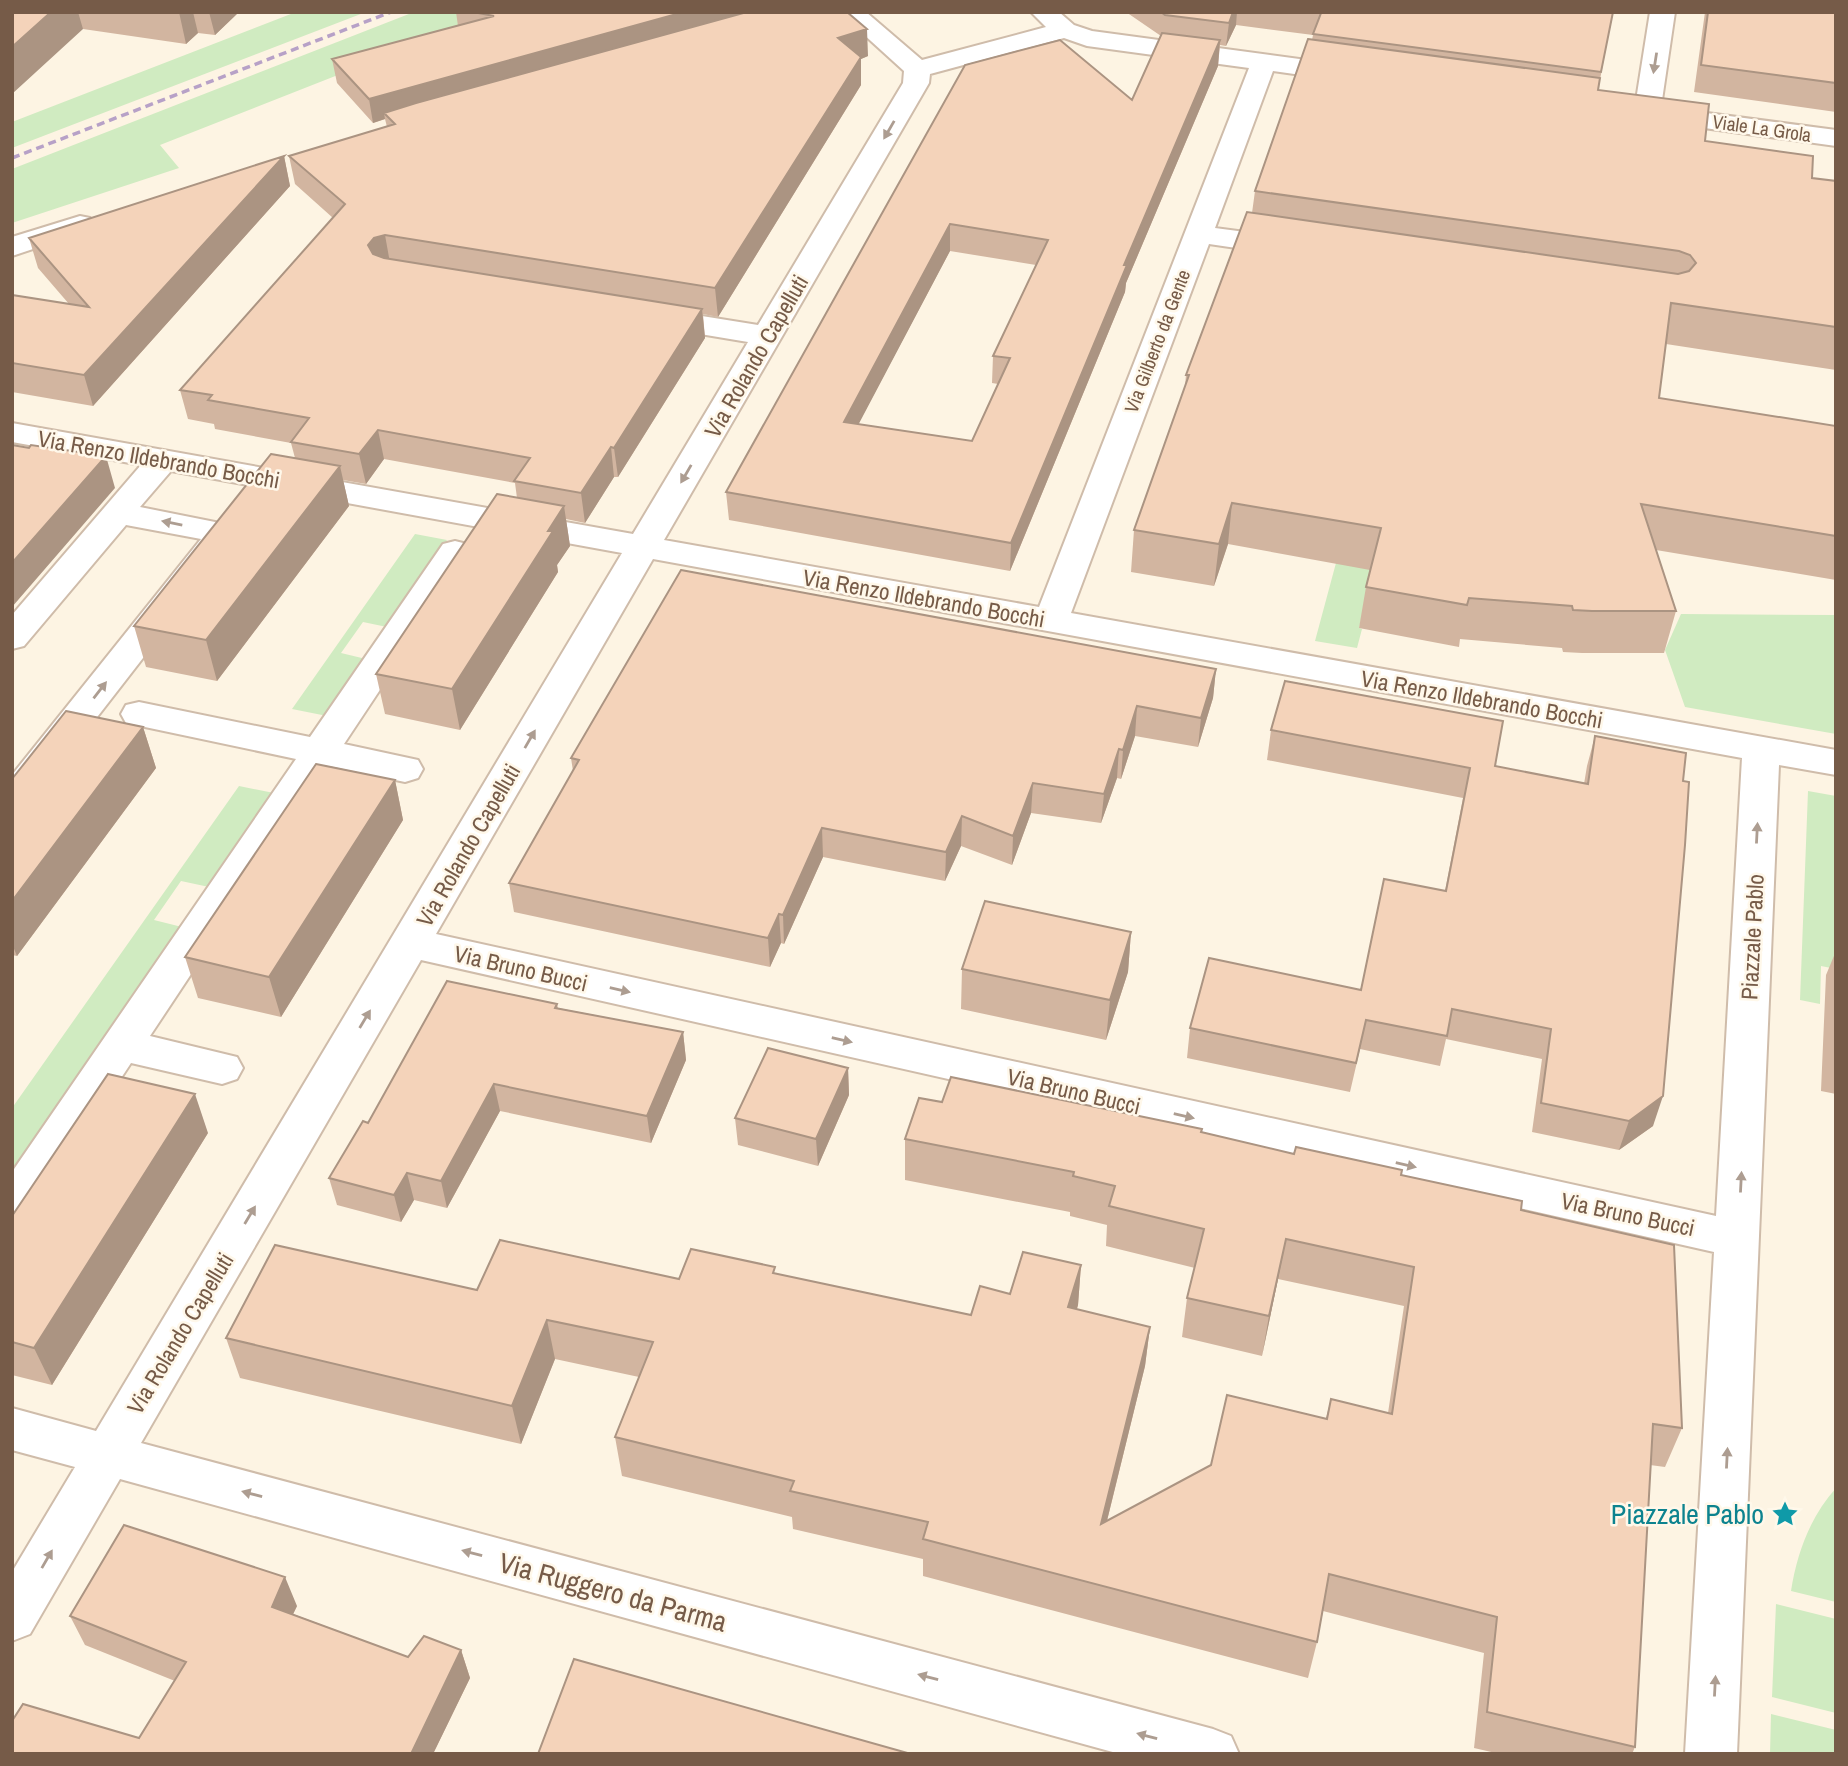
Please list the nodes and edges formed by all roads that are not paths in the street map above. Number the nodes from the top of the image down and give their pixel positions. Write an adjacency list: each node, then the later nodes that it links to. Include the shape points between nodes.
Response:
1 (851, 12): 6 (street)
2 (1043, 12): 4 (street)
3 (1663, 12): 9 (street, one-way to 9)
4 (1065, 30): 5 (street, via 1087,38); 6 (street)
5 (1264, 62): 7 (street); 12 (street, Via Gilberto da Gente)
6 (916, 69): 16 (street, Via Rolando Capelluti, one-way to 16, via 916,83)
7 (1373, 76)
8 (1619, 109): 9 (street, Viale La Grola)
9 (1647, 113): 10 (street, Viale La Grola)
10 (1836, 138)
11 (105, 216): 13 (street)
12 (1198, 234): 14 (street); 24 (street, Via Gilberto da Gente)
13 (12, 247)
14 (1323, 252)
15 (619, 312): 16 (street)
16 (767, 336): 22 (street, Via Rolando Capelluti, one-way to 22)
17 (12, 432): 18 (street, Via Renzo Ildebrando Bocchi)
18 (163, 460): 19 (street, Via Renzo Ildebrando Bocchi); 20 (street)
19 (267, 479): 21 (street); 22 (street, Via Renzo Ildebrando Bocchi)
20 (118, 513): 21 (street, one-way to 20); 25 (street)
21 (223, 533): 31 (street, one-way to 21)
22 (643, 547): 24 (street, Via Renzo Ildebrando Bocchi); 32 (street, Via Rolando Capelluti, one-way to 22)
23 (454, 551): 28 (street)
24 (1051, 621): 27 (street, Via Renzo Ildebrando Bocchi)
25 (12, 638)
26 (139, 714): 28 (street)
27 (1761, 750): 29 (street, Via Renzo Ildebrando Bocchi); 36 (street, Piazzale Pablo, one-way to 27)
28 (320, 751): 30 (street); 33 (street)
29 (1836, 763)
30 (405, 769)
31 (12, 801)
32 (410, 943): 36 (street, Via Bruno Bucci, one-way to 36); 38 (street, Via Rolando Capelluti, one-way to 32)
33 (122, 1045): 34 (street); 35 (street)
34 (222, 1068)
35 (12, 1207)
36 (1738, 1239): 41 (street, Piazzale Pablo, one-way to 36)
37 (12, 1429): 38 (street, Via Ruggero da Parma)
38 (108, 1455): 39 (street, Via Rolando Capelluti, one-way to 38); 40 (street, Via Ruggero da Parma, one-way to 38)
39 (12, 1618)
40 (1213, 1754)
41 (1711, 1754)

